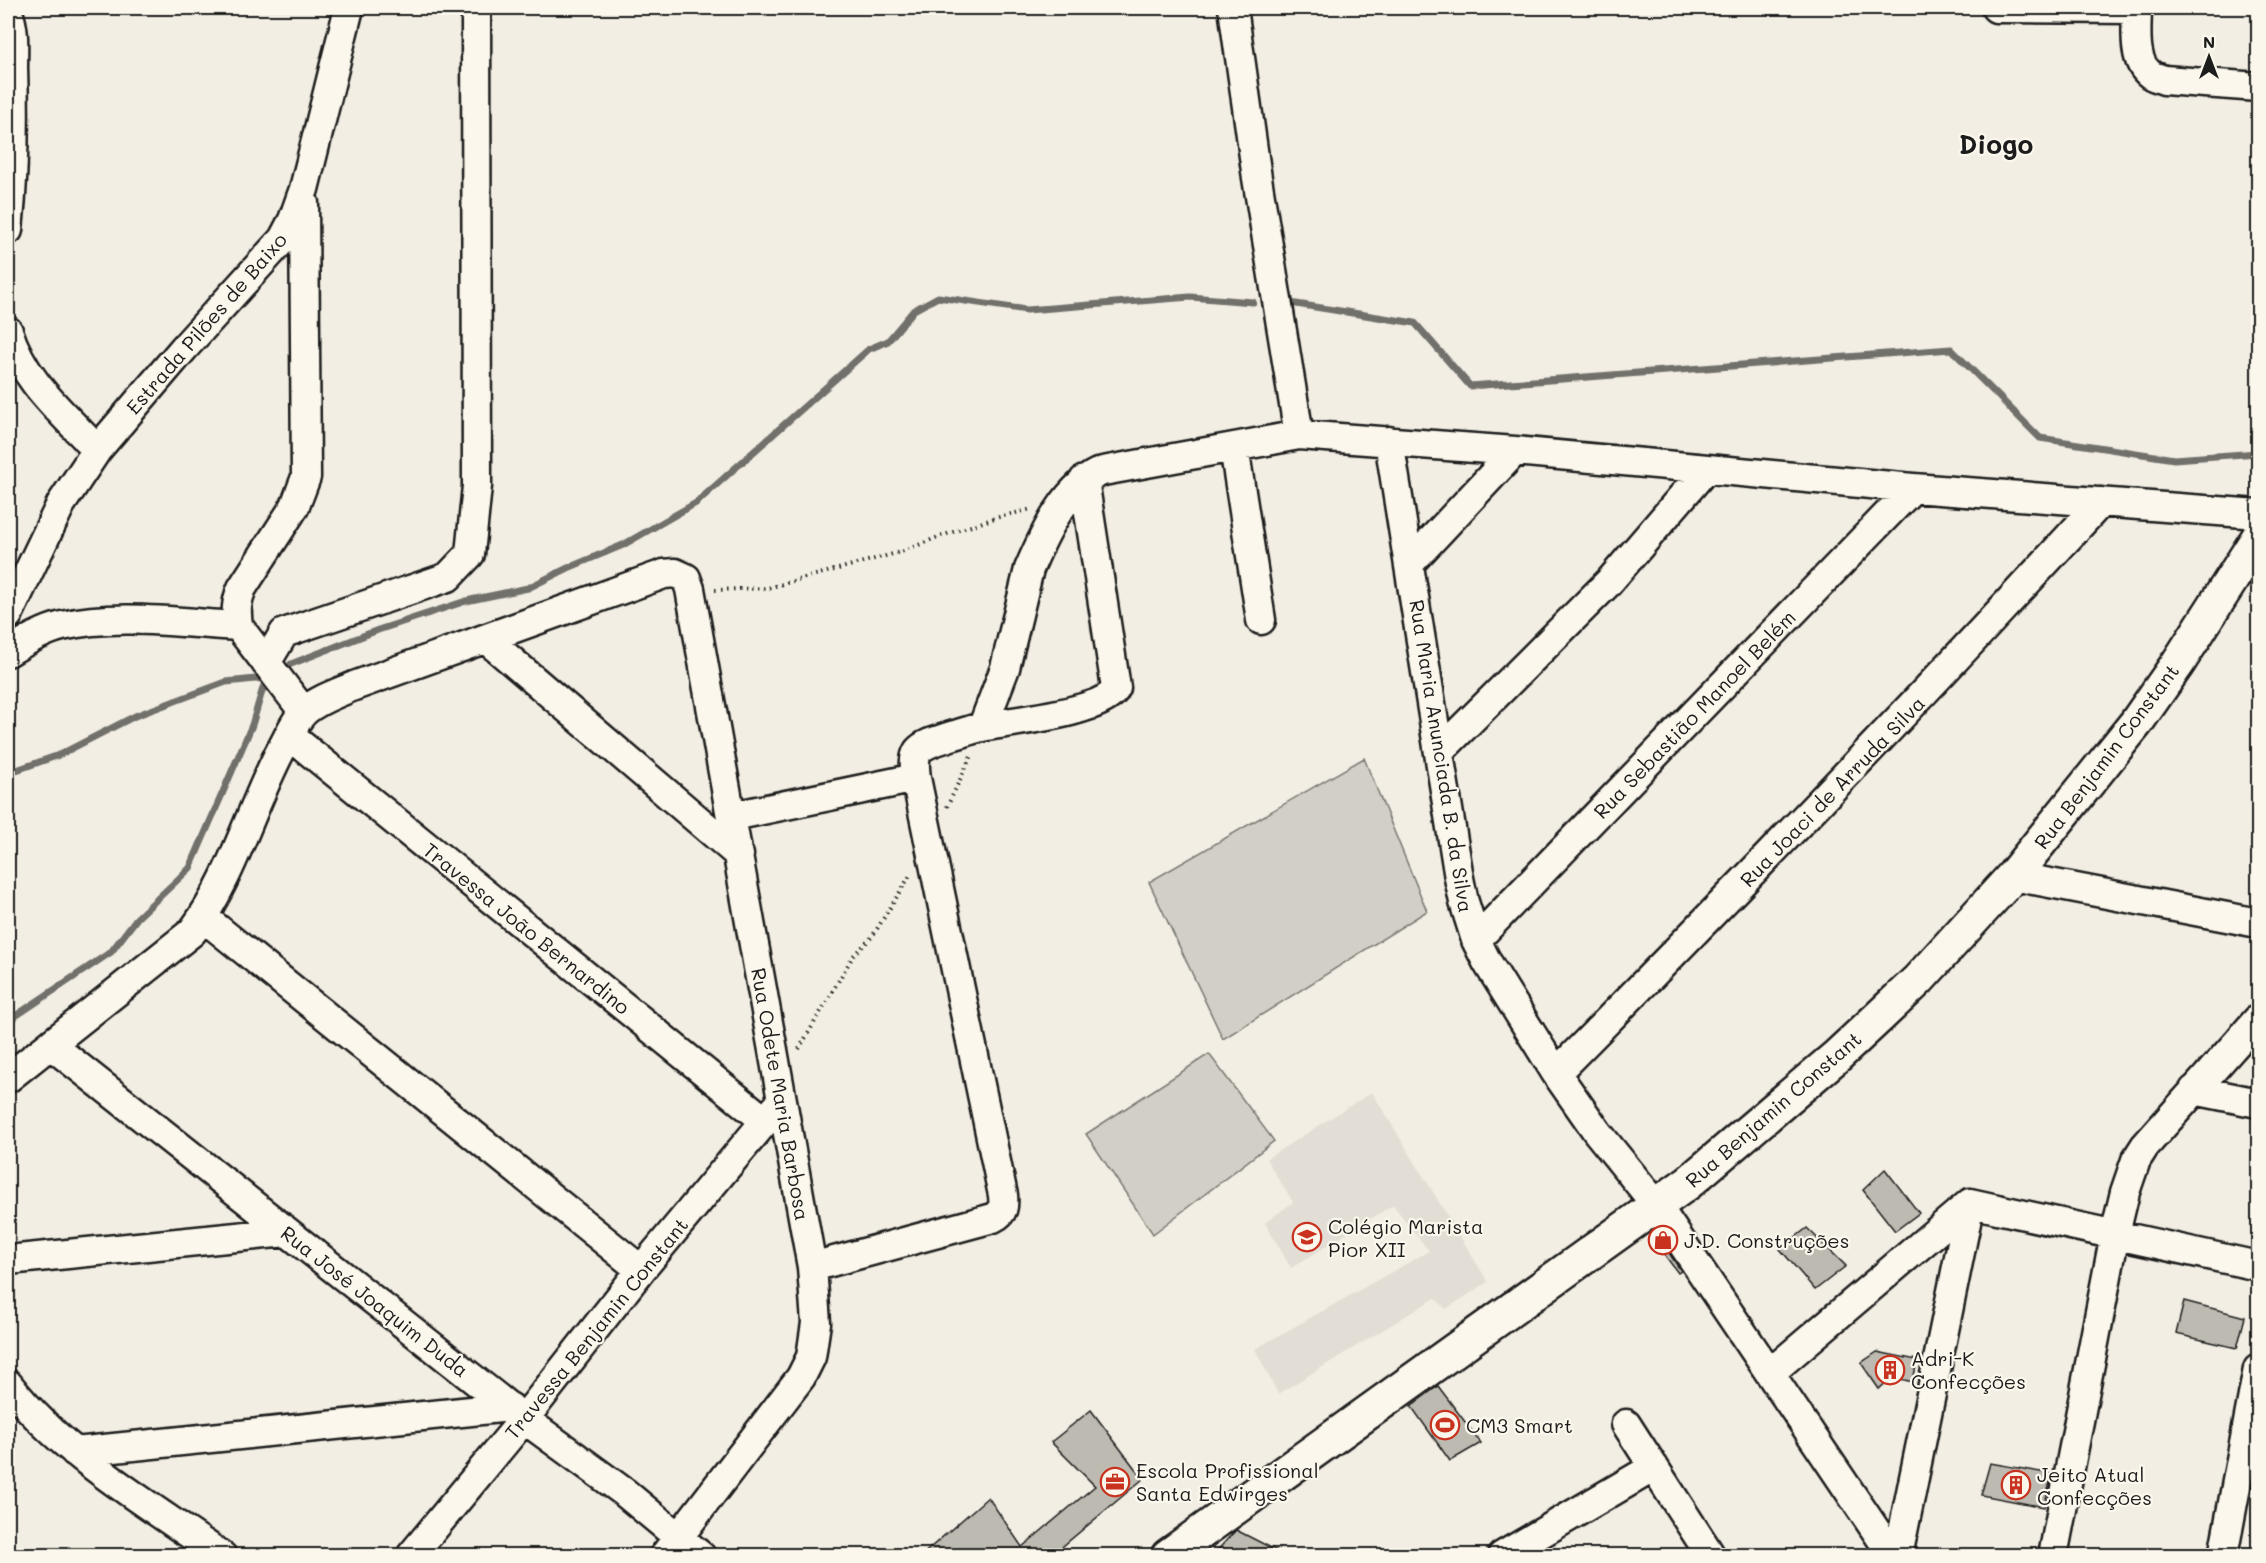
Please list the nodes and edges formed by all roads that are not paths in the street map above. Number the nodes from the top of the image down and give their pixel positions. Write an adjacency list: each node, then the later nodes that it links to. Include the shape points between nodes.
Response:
1 (349, 8): 8 (street, Estrada Pilões de Baixo)
2 (476, 8): 28 (street, via 477,486 470,554 447,577 284,633)
3 (1233, 8): 11 (street)
4 (1996, 8): 5 (street)
5 (2137, 8): 7 (street, via 2139,58 2150,75 2164,80)
6 (8, 13): 9 (street, via 15,134)
7 (2259, 87)
8 (304, 189): 14 (street, Estrada Pilões de Baixo, via 283,239); 25 (street, via 306,477 295,506 237,600)
9 (8, 230)
10 (8, 332): 14 (street, via 30,379)
11 (1299, 435): 12 (street); 13 (street)
12 (1389, 441): 15 (street); 22 (street, Rua Maria Anunciada B. da Silva)
13 (1234, 447): 18 (street, via 1103,471); 24 (street)
14 (97, 450): 23 (street, Estrada Pilões de Baixo, via 61,504)
15 (1515, 451): 16 (street); 22 (street)
16 (1705, 470): 17 (street); 31 (street, via 1609,582)
17 (1913, 488): 19 (street); 38 (street, Rua Sebastião Manoel Belém)
18 (1075, 491): 30 (street, via 1053,520 1029,569 1005,668); 30 (street, via 1116,688 1110,698 1094,705)
19 (2101, 502): 20 (street); 41 (street, Rua Joaci de Arruda Silva, via 1938,680)
20 (2259, 514)
21 (2259, 538): 35 (main road, Rua Benjamin Constant, via 2136,723)
22 (1410, 563): 31 (street, Rua Maria Anunciada B. da Silva)
23 (8, 615)
24 (1261, 620)
25 (238, 626): 27 (street, via 92,621 44,632); 28 (street, Travessa João Bernardino)
26 (486, 639): 29 (street, via 354,686); 33 (street, Rua Odete Maria Barbosa, via 664,574 686,578); 34 (street)
27 (8, 652)
28 (266, 663): 29 (street, Travessa João Bernardino)
29 (297, 723): 37 (street); 44 (street, Travessa João Bernardino)
30 (984, 726): 32 (street, via 921,748 915,760)
31 (1440, 751): 38 (street, Rua Maria Anunciada B. da Silva, via 1459,878)
32 (916, 778): 33 (street); 52 (street, via 1003,1209 993,1218)
33 (733, 816): 34 (street, Rua Odete Maria Barbosa)
34 (739, 855): 44 (street, Rua Odete Maria Barbosa)
35 (2013, 876): 36 (street); 47 (main road, Rua Benjamin Constant, via 1880,1016)
36 (2254, 915)
37 (203, 917): 40 (street, via 182,940); 53 (street)
38 (1476, 940): 41 (street, Rua Maria Anunciada B. da Silva)
39 (2259, 1019): 43 (street)
40 (51, 1045): 42 (street); 48 (street, Rua José Joaquim Duda)
41 (1556, 1073): 47 (street, Rua Maria Anunciada B. da Silva)
42 (8, 1078)
43 (2194, 1090): 45 (street); 49 (street, via 2136,1160)
44 (775, 1102): 52 (street, Rua Odete Maria Barbosa); 53 (street, Travessa Benjamin Constant)
45 (2259, 1103)
46 (1970, 1203): 49 (street); 55 (street); 69 (street)
47 (1657, 1206): 55 (street, Rua Maria Anunciada B. da Silva); 62 (main road, Rua Benjamin Constant)
48 (287, 1232): 50 (street); 57 (street, Rua José Joaquim Duda)
49 (2115, 1234): 51 (street); 70 (street)
50 (8, 1260)
51 (2259, 1266)
52 (812, 1267): 61 (street, Rua Odete Maria Barbosa, via 816,1323 810,1357 801,1377)
53 (641, 1270): 57 (street, Travessa Benjamin Constant)
54 (2259, 1369): 71 (street)
55 (1770, 1373): 69 (street, Rua Maria Anunciada B. da Silva)
56 (8, 1384): 59 (street, via 34,1415)
57 (517, 1413): 59 (street); 61 (street, Rua José Joaquim Duda, via 624,1492); 64 (street, Travessa Benjamin Constant)
58 (1626, 1424): 60 (street)
59 (75, 1452): 63 (street)
60 (1654, 1467): 67 (street); 68 (street)
61 (671, 1546): 65 (street, Rua José Joaquim Duda)
62 (1191, 1546): 66 (main road, Rua Benjamin Constant)
63 (222, 1556)
64 (411, 1556)
65 (701, 1556)
66 (1168, 1556)
67 (1502, 1556)
68 (1712, 1556)
69 (1896, 1556)
70 (2053, 1556)
71 (2223, 1556)

